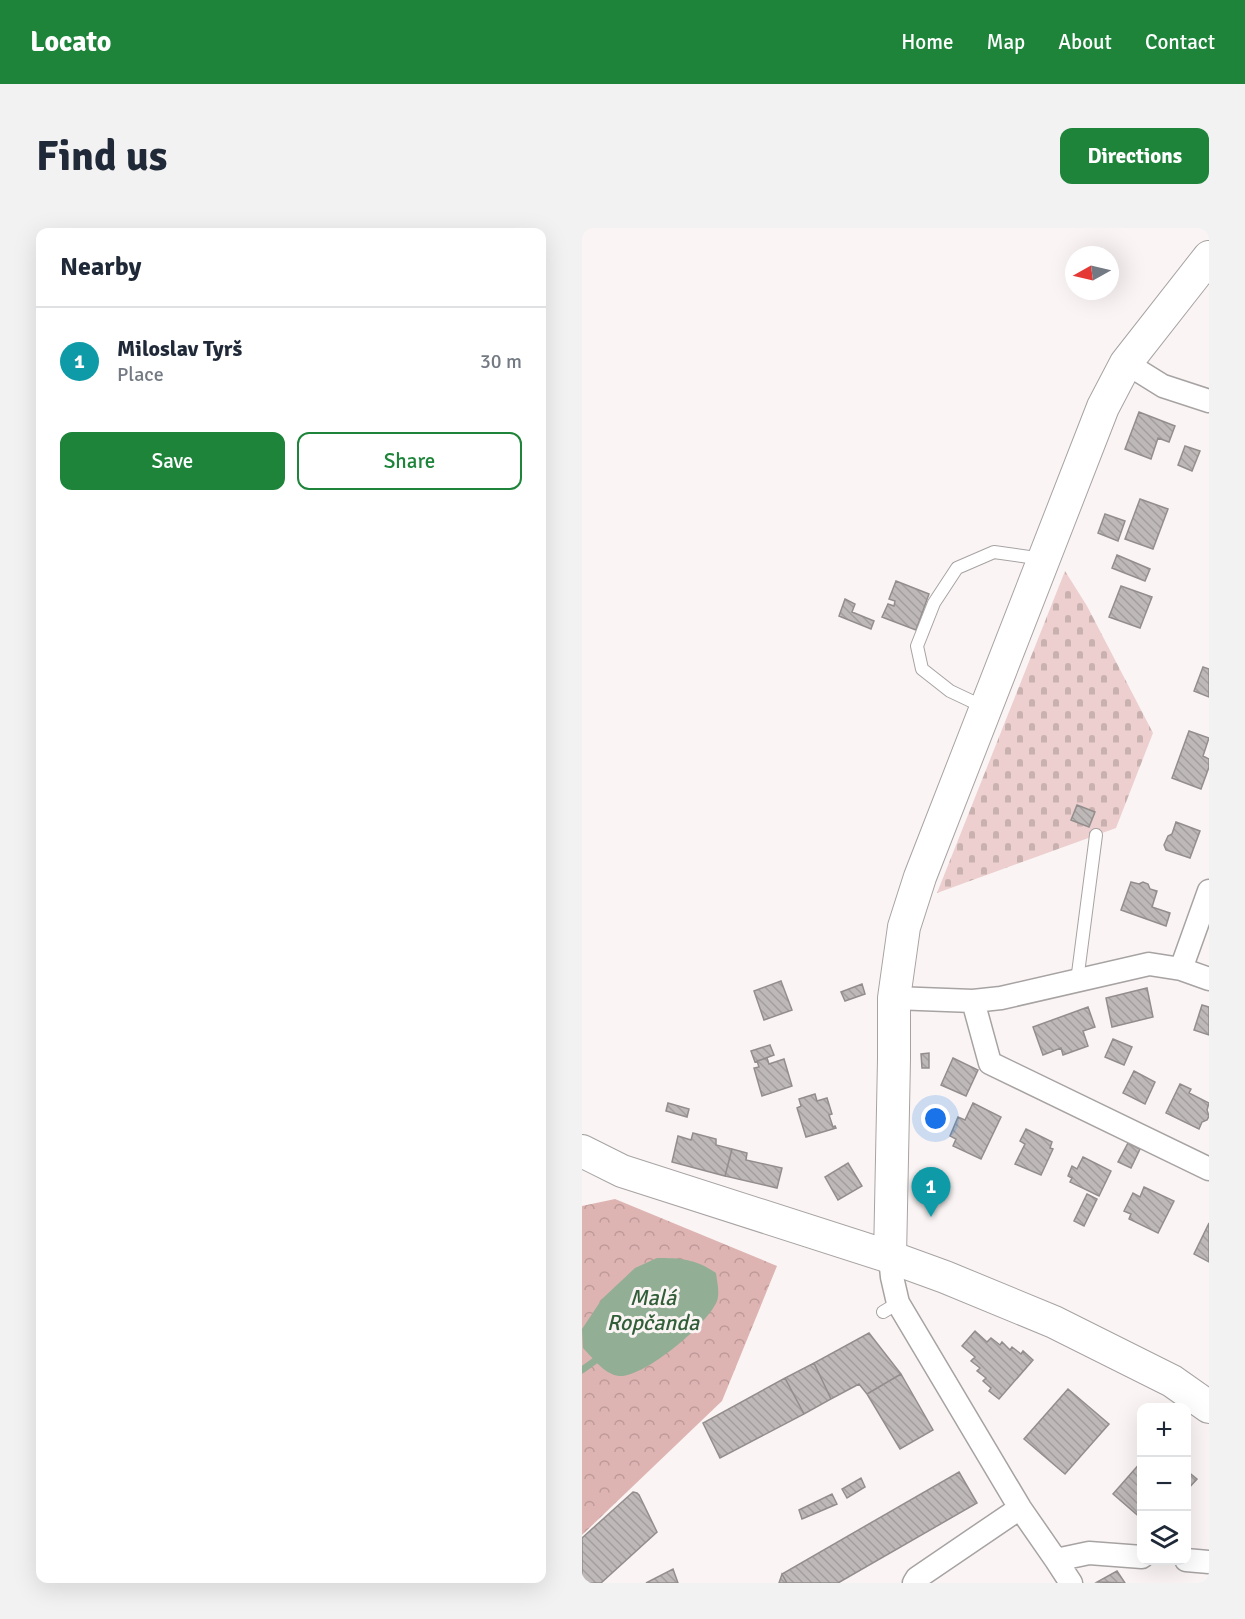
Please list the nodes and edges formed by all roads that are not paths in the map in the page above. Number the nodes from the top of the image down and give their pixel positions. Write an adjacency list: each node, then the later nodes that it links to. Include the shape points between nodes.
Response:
1 (1209, 258): 2 (street)
2 (1126, 363): 3 (street, via 1163,386); 4 (street, via 1103,407)
3 (1209, 401)
4 (1044, 560): 5 (street); 5 (lane, via 994,552 957,568 934,603 917,646 922,669 950,691)
5 (986, 708): 11 (street, via 904,927)
6 (1096, 836): 10 (lane)
7 (1209, 891): 8 (street)
8 (1181, 969): 9 (street); 10 (street, via 1149,964)
9 (1209, 979)
10 (1077, 981): 12 (street)
11 (894, 998): 12 (street); 15 (street)
12 (973, 1001): 14 (street, via 990,1063)
13 (582, 1151): 15 (street, via 632,1174)
14 (1209, 1169)
15 (890, 1257): 16 (street, via 1054,1322 1172,1381); 17 (street, via 891,1307)
16 (1209, 1407)
17 (1020, 1508): 19 (street); 22 (street)
18 (1137, 1557): 19 (street, via 1089,1552)
19 (1056, 1560): 23 (street)
20 (1191, 1560): 21 (street)
21 (1209, 1562)
22 (914, 1583)
23 (1071, 1583)

